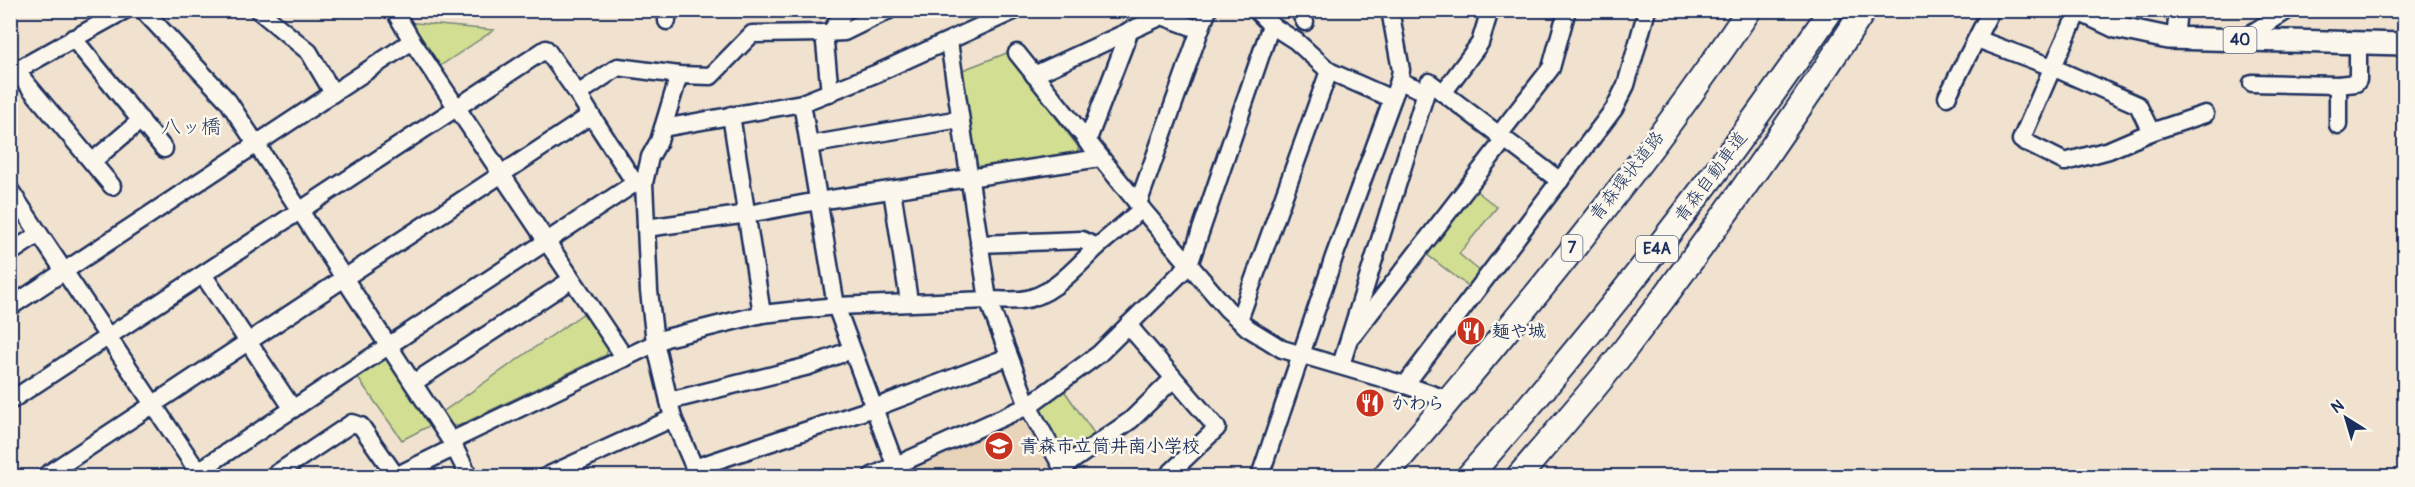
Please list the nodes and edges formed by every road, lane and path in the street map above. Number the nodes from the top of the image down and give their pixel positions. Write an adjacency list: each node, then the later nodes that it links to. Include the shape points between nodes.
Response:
1 (125, 10): 21 (street)
2 (143, 10): 61 (street, via 228,101)
3 (258, 10): 44 (street, via 309,52)
4 (403, 10): 30 (street, via 398,17)
5 (845, 10): 25 (street)
6 (889, 10): 25 (street, via 844,32)
7 (1016, 10): 31 (street)
8 (1208, 10): 24 (street)
9 (1256, 10): 22 (street)
10 (1390, 10): 40 (street, via 1401,70)
11 (1490, 10): 43 (street, via 1480,43)
12 (1567, 10): 59 (street, via 1551,68)
13 (1647, 10): 68 (street, via 1626,85 1614,109)
14 (1749, 10): 108 (highway, 青森環状道路 / 7, via 1706,74 1610,199)
15 (1831, 10): 130 (highway, 青森自動車道 / E4A, via 1677,223 1577,350)
16 (1864, 10): 131 (highway, via 1668,293)
17 (1991, 10): 27 (street)
18 (2178, 10): 28 (street)
19 (2288, 10): 29 (street)
20 (2084, 11): 28 (main road, 40, via 2116,27); 35 (street)
21 (100, 16): 26 (street)
22 (1271, 25): 36 (street); 83 (street)
23 (1130, 30): 24 (street, via 1162,16); 39 (street); 60 (street)
24 (1200, 30): 74 (street)
25 (828, 32): 38 (street, via 752,34 711,76); 45 (street)
26 (73, 39): 37 (street); 55 (street)
27 (1977, 39): 35 (street); 47 (street)
28 (2175, 39): 29 (main road, 40)
29 (2241, 40): 32 (main road, 40)
30 (412, 41): 44 (street); 50 (street)
31 (948, 42): 45 (street); 54 (street)
32 (2358, 43): 33 (main road, 40); 42 (street, via 2358,80)
33 (2404, 44)
34 (1017, 53): 39 (street)
35 (2052, 67): 58 (street, via 2134,102); 58 (street, via 2021,141 2065,162 2109,150)
36 (1329, 70): 48 (street); 93 (street)
37 (12, 73): 65 (street)
38 (679, 75): 46 (street, via 618,67); 57 (street)
39 (1034, 75): 60 (street)
40 (1399, 81): 43 (street); 48 (street)
41 (2252, 83): 42 (street)
42 (2338, 85): 56 (street)
43 (1435, 92): 59 (street); 98 (street)
44 (333, 93): 61 (street)
45 (830, 93): 49 (street)
46 (578, 94): 50 (street, via 546,49); 52 (street)
47 (1947, 97)
48 (1392, 99): 101 (street)
49 (802, 103): 53 (street); 62 (street)
50 (456, 107): 66 (street); 75 (street)
51 (2205, 114): 58 (street)
52 (591, 115): 66 (street); 69 (street)
53 (731, 115): 57 (street); 76 (street)
54 (960, 119): 62 (street); 67 (street)
55 (141, 120): 63 (street); 65 (street)
56 (2338, 125)
57 (663, 128): 69 (street)
58 (2151, 132)
59 (1501, 138): 68 (street); 98 (street)
60 (1087, 142): 64 (street)
61 (256, 144): 75 (street); 84 (street)
62 (809, 145): 73 (street)
63 (164, 149)
64 (1100, 158): 67 (street); 74 (street)
65 (93, 161): 70 (street)
66 (500, 176): 79 (street); 86 (street)
67 (969, 177): 71 (street); 80 (street)
68 (1560, 181): 107 (street)
69 (639, 183): 77 (street); 79 (street)
70 (112, 186)
71 (892, 189): 73 (street); 89 (street)
72 (10, 190): 78 (street)
73 (818, 201): 76 (street); 90 (street)
74 (1140, 206): 81 (street); 83 (street)
75 (301, 212): 85 (street); 86 (street)
76 (748, 214): 77 (street); 92 (street)
77 (646, 228): 97 (street)
78 (39, 234): 82 (street); 84 (street)
79 (545, 242): 87 (street); 99 (street)
80 (979, 244): 81 (street, via 1083,240); 88 (street)
81 (1097, 248): 88 (street, via 1056,285 1039,294 1023,300)
82 (10, 253)
83 (1189, 265): 93 (street); 94 (street)
84 (64, 272): 91 (street); 95 (street)
85 (204, 276): 95 (street); 96 (street)
86 (345, 278): 96 (street); 99 (street)
87 (571, 280): 103 (street); 106 (street)
88 (988, 300): 89 (street); 102 (street)
89 (909, 301): 90 (street)
90 (836, 306): 92 (street); 100 (street)
91 (10, 307)
92 (762, 314): 97 (street)
93 (1239, 320): 101 (street, via 1262,339)
94 (1128, 326): 105 (street); 112 (street, via 1099,354)
95 (109, 338): 109 (street); 111 (street)
96 (247, 342): 111 (street); 114 (street)
97 (655, 342): 103 (street); 110 (street)
98 (1348, 342): 104 (street)
99 (389, 345): 106 (street); 114 (street)
100 (851, 350): 110 (street, via 809,366); 113 (street)
101 (1302, 355): 104 (street); 128 (street)
102 (1008, 357): 112 (street); 113 (street)
103 (625, 358): 116 (street)
104 (1341, 365): 107 (street)
105 (1173, 379): 119 (street, via 1131,420); 127 (street, via 1217,428)
106 (414, 383): 116 (street)
107 (1405, 385): 108 (street)
108 (1449, 400): 129 (highway, 青森環状道路 / 7)
109 (10, 401)
110 (669, 401): 115 (street)
111 (154, 404): 120 (street); 122 (street)
112 (1028, 406): 117 (street); 119 (street)
113 (874, 408): 117 (street); 118 (street)
114 (293, 409): 120 (street)
115 (673, 418): 118 (street); 125 (street)
116 (453, 444): 121 (street); 124 (street)
117 (896, 467): 126 (street)
118 (696, 472)
119 (1064, 472)
120 (197, 475)
121 (396, 476): 123 (street, via 361,426 352,423)
122 (45, 477)
123 (273, 477)
124 (469, 477)
125 (547, 477)
126 (872, 477)
127 (1167, 477)
128 (1260, 477)
129 (1385, 477)
130 (1469, 477)
131 (1519, 477)

